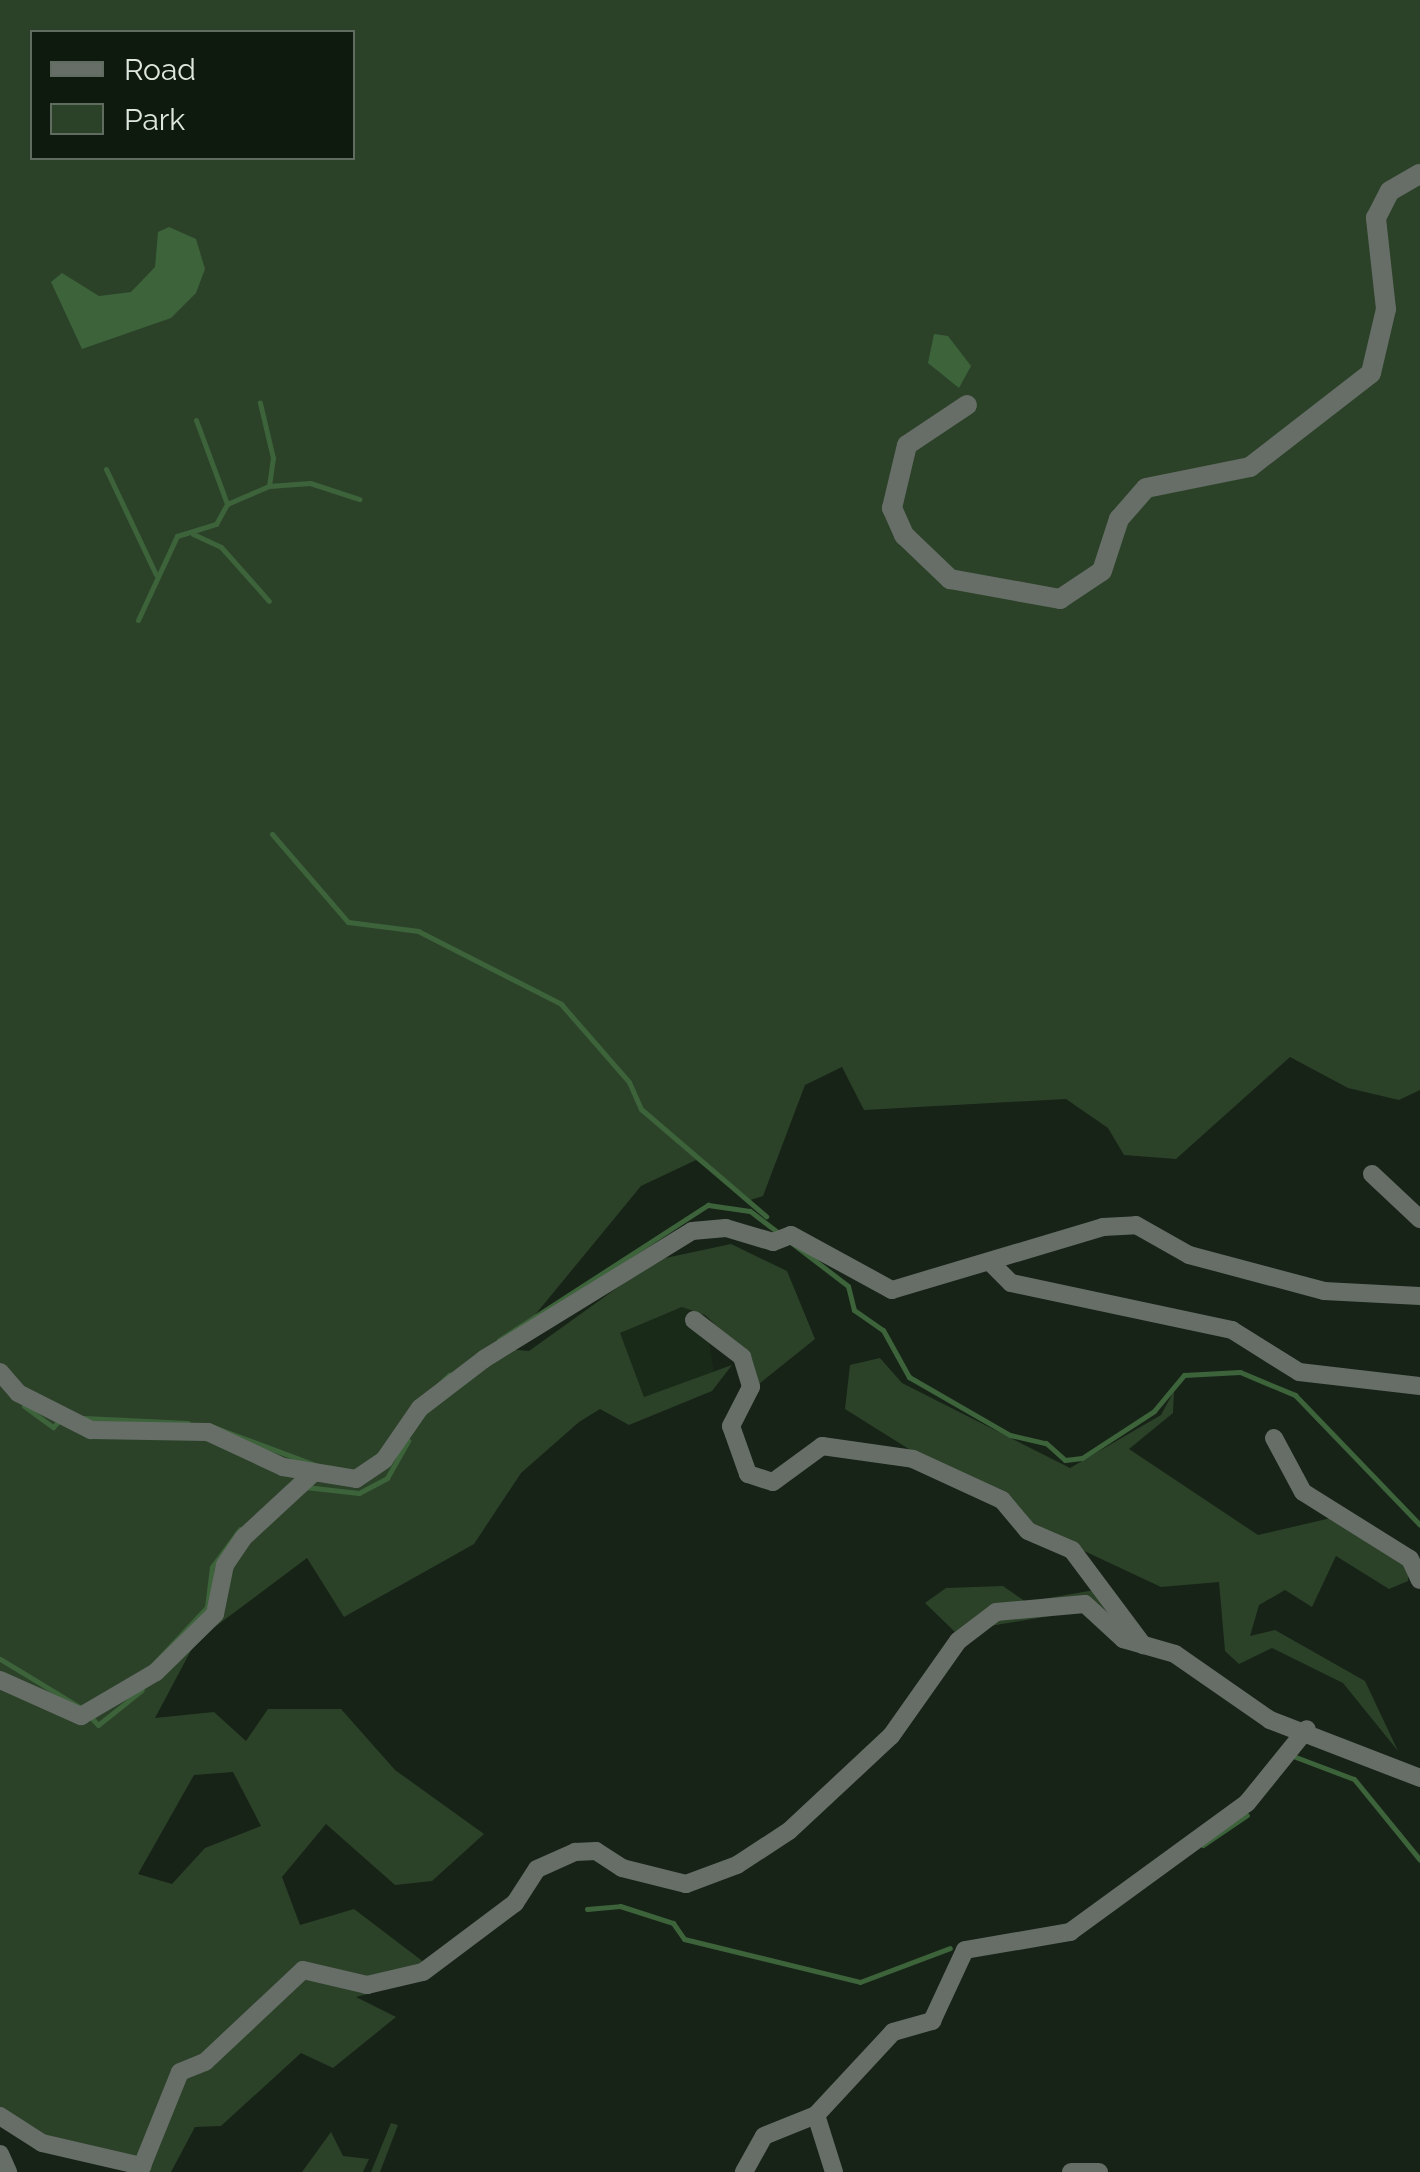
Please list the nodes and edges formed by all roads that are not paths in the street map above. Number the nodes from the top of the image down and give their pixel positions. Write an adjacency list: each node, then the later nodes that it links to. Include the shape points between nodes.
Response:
1 (1420, 174): 2 (street, via 1390,192 1376,218 1386,309 1371,373 1250,467 1146,488 1119,519 1102,571 1060,600 950,579 904,535 892,508 907,445)
2 (967, 405)
3 (1372, 1174): 4 (street)
4 (1420, 1219)
5 (990, 1263): 6 (street, via 1103,1226 1136,1226 1189,1255 1324,1292); 9 (street, via 1011,1282 1232,1330 1299,1372); 11 (street, via 892,1290 791,1235 773,1242 726,1228 692,1231 544,1317 413,1414 370,1474)
6 (1420, 1296)
7 (694, 1320): 13 (street, via 742,1357 751,1387 731,1426 748,1474 772,1482 822,1446 913,1458 1002,1500 1028,1531 1072,1550)
8 (0, 1372): 11 (street, via 73,1424 208,1432)
9 (1420, 1386)
10 (1274, 1438): 12 (street, via 1303,1492 1410,1559)
11 (311, 1481): 14 (street, via 243,1538 225,1565 215,1614 150,1674 87,1713)
12 (1420, 1580)
13 (1144, 1646): 15 (street, via 1175,1654 1270,1720); 17 (street, via 1085,1604 996,1612 958,1641 891,1736 789,1831 736,1865 686,1884 622,1868 596,1851 575,1852 537,1869 515,1903 423,1972 367,1985 303,1970 205,2062 180,2072 142,2166 42,2142)
14 (0, 1680)
15 (1308, 1729): 16 (street, via 1398,1776); 18 (street, via 1247,1804 1070,1932 965,1950 932,2021 893,2032)
16 (1420, 1778)
17 (0, 2116)
18 (816, 2116): 21 (street, via 764,2136); 22 (street)
19 (0, 2154): 20 (street)
20 (8, 2172)
21 (744, 2172)
22 (834, 2172)
23 (1071, 2172): 24 (street)
24 (1100, 2172)

